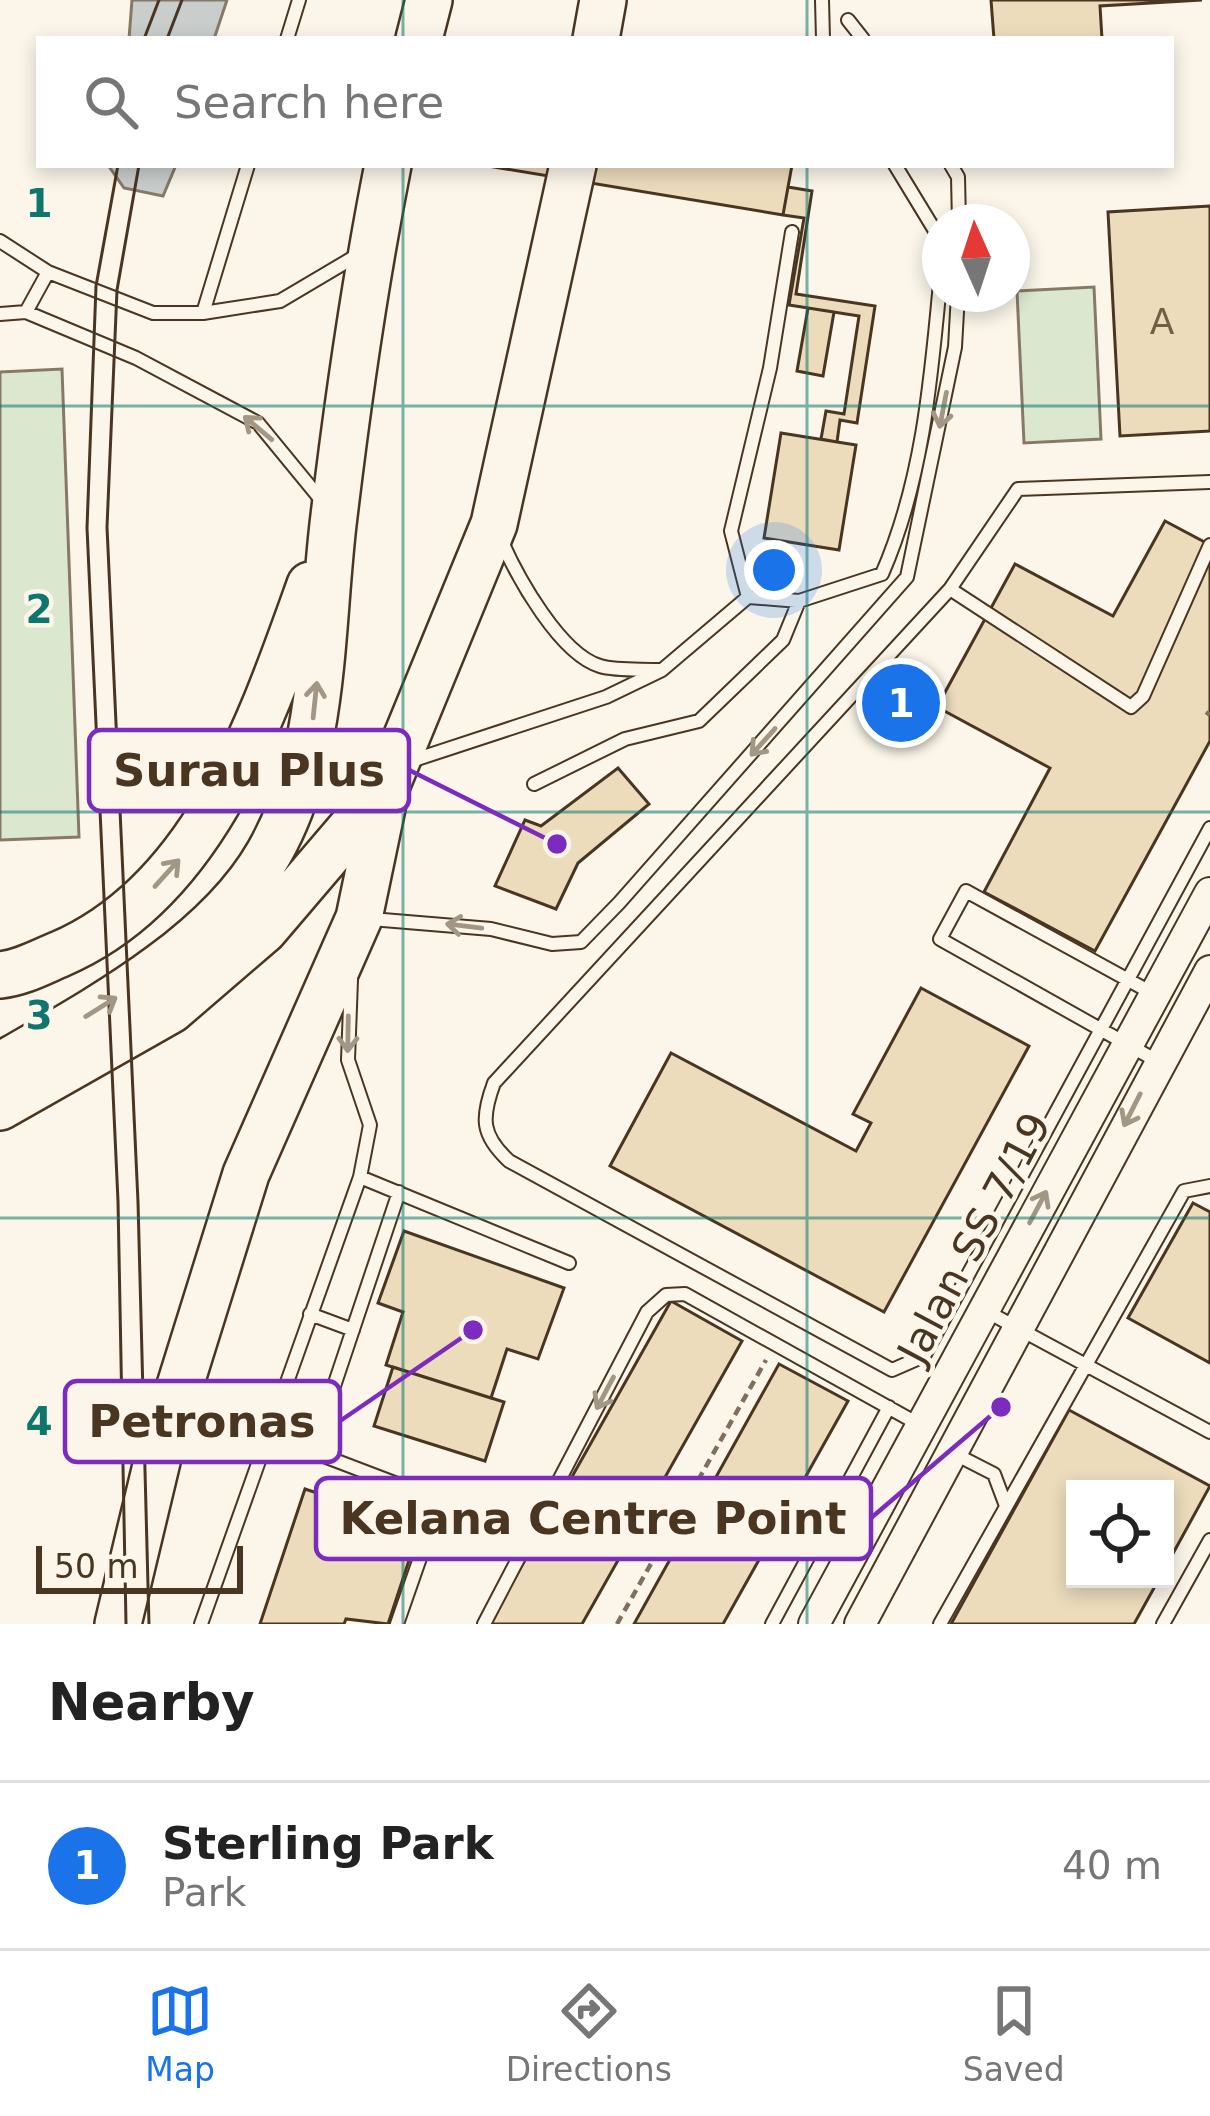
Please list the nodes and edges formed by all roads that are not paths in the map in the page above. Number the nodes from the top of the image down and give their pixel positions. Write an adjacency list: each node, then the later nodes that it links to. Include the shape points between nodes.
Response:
1 (299, 0): 6 (lane)
2 (429, 0): 7 (highway)
3 (603, 0): 8 (highway)
4 (822, 0): 9 (lane)
5 (848, 20): 10 (lane)
6 (288, 36)
7 (420, 36)
8 (597, 36)
9 (823, 36)
10 (861, 36)
11 (247, 168): 25 (lane)
12 (387, 168): 20 (highway)
13 (572, 168): 29 (highway)
14 (897, 168): 17 (lane)
15 (953, 168): 16 (lane)
16 (958, 204)
17 (922, 209)
18 (792, 232): 32 (lane, via 731,531)
19 (0, 241): 21 (lane)
20 (372, 246): 25 (lane, via 280,302); 28 (highway)
21 (48, 272): 22 (lane); 25 (lane, via 152,313)
22 (26, 312): 26 (lane); 28 (lane, one-way to 22, via 258,423)
23 (937, 312): 33 (lane, via 896,542 882,574)
24 (957, 312): 39 (lane, one-way to 39, via 908,577 594,929 581,942 552,944 491,929)
25 (203, 313)
26 (0, 314)
27 (1210, 482): 31 (lane, via 1018,489)
28 (334, 517): 41 (highway, one-way to 28, via 106,934 176,867 259,727); 45 (highway, one-way to 28, via 112,1000 207,927 269,854 311,740)
29 (494, 524): 34 (lane, via 521,585 584,654 598,666); 35 (highway)
30 (1210, 545): 31 (lane, via 1143,696 1130,707)
31 (950, 589): 43 (lane, via 494,1082 482,1114 488,1142 509,1161 892,1370 924,1356)
32 (748, 597): 33 (lane); 34 (lane)
33 (799, 601): 36 (lane, via 783,640 699,721 625,739)
34 (662, 670): 35 (lane)
35 (391, 776): 39 (highway); 46 (highway, via 264,930 171,1010)
36 (534, 784)
37 (1210, 827): 42 (lane)
38 (1210, 893): 42 (street, Jalan SS 7/19)
39 (358, 918): 47 (lane, one-way to 47, via 348,1060 370,1125); 64 (highway, via 246,1174 159,1454)
40 (1210, 971): 44 (street, Jalan SS 7/19)
41 (0, 975)
42 (1138, 986): 43 (street, Jalan SS 7/19); 43 (lane, via 966,891 940,939)
43 (1113, 1037): 44 (lane); 51 (street, Jalan SS 7/19, one-way to 43)
44 (1157, 1061): 54 (street, Jalan SS 7/19, one-way to 54)
45 (0, 1066)
46 (0, 1107)
47 (360, 1178): 49 (lane); 52 (lane)
48 (1210, 1186): 55 (lane, via 1184,1191)
49 (399, 1192): 50 (lane); 53 (lane)
50 (569, 1262)
51 (983, 1310): 54 (lane); 58 (street, Jalan SS 7/19)
52 (310, 1314): 53 (lane); 60 (lane)
53 (352, 1330): 56 (lane)
54 (1020, 1331): 55 (lane); 61 (street, Jalan SS 7/19)
55 (1087, 1364): 59 (lane); 62 (lane)
56 (332, 1392)
57 (889, 1407): 58 (lane); 67 (lane, one-way to 67, via 685,1294 666,1295 647,1312); 68 (lane)
58 (922, 1426): 69 (street, Jalan SS 7/19)
59 (1210, 1432)
60 (266, 1435): 65 (lane); 66 (lane, via 434,1498)
61 (953, 1454): 62 (lane, via 994,1474); 70 (street, Jalan SS 7/19)
62 (1006, 1506): 71 (lane)
63 (1210, 1540): 72 (lane)
64 (118, 1624)
65 (201, 1624)
66 (397, 1624)
67 (484, 1624)
68 (772, 1624)
69 (814, 1624)
70 (860, 1624)
71 (940, 1624)
72 (1163, 1624)

